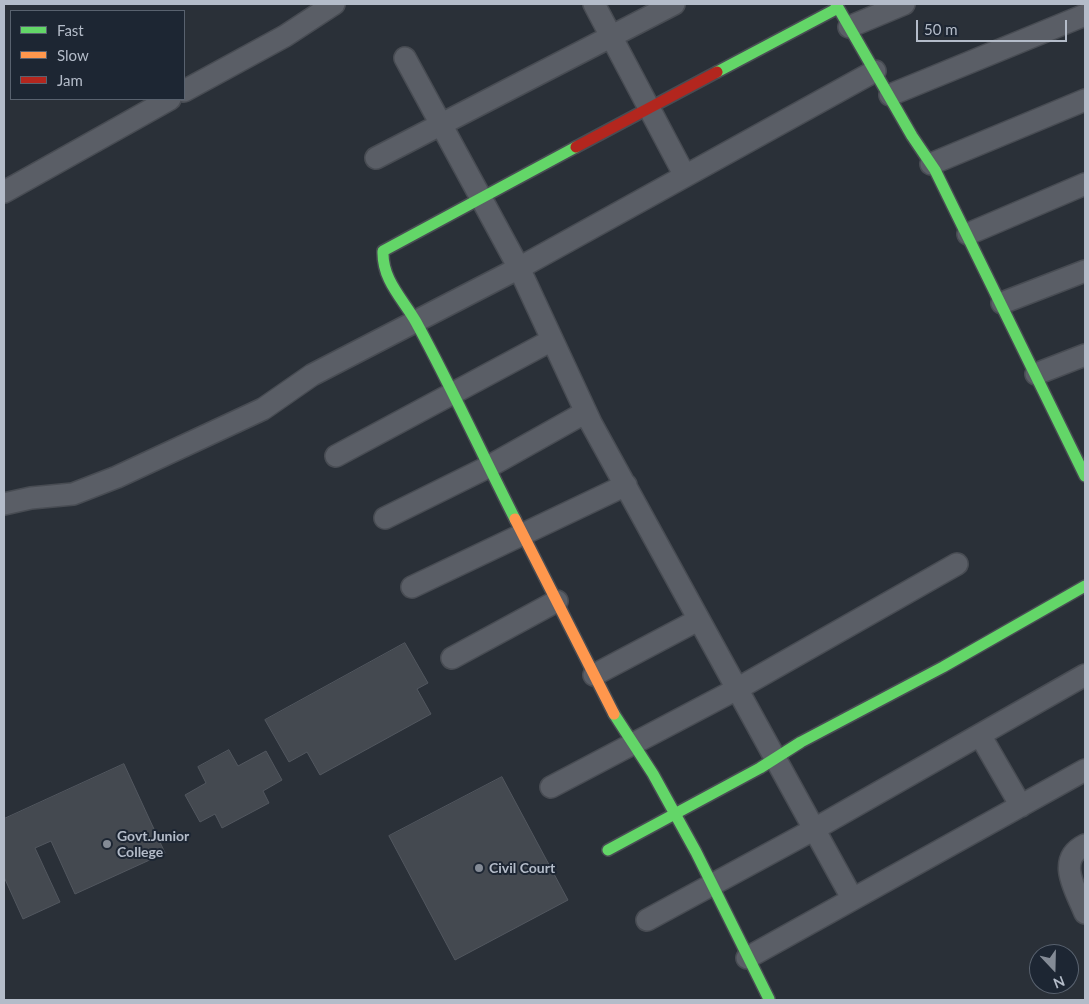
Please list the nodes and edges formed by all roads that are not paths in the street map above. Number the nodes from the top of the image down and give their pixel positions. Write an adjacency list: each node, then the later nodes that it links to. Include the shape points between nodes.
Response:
1 (594, 4): 8 (street)
2 (674, 4): 8 (street)
3 (904, 4): 7 (street)
4 (326, 6): 11 (street, via 285,36)
5 (837, 6): 7 (street); 15 (street)
6 (1085, 15): 12 (street)
7 (849, 27): 10 (street)
8 (612, 37): 15 (street); 16 (street)
9 (405, 58): 16 (street)
10 (875, 71): 12 (street); 19 (street)
11 (185, 90)
12 (890, 95): 18 (street)
13 (168, 100): 21 (street)
14 (1085, 100): 18 (street)
15 (650, 109): 19 (street); 22 (street)
16 (441, 126): 17 (street); 22 (street)
17 (376, 158)
18 (931, 164): 23 (street)
19 (685, 176): 24 (street)
20 (1085, 184): 23 (street)
21 (4, 192)
22 (480, 198): 24 (street); 27 (street, via 383,251 384,269)
23 (968, 234): 26 (street)
24 (519, 268): 27 (street); 28 (street)
25 (1085, 271): 26 (street)
26 (1002, 303): 30 (street)
27 (415, 321): 31 (street); 38 (street, via 312,374 263,409 117,477 73,494)
28 (552, 340): 31 (street); 32 (street)
29 (1085, 355): 30 (street)
30 (1036, 374): 33 (street)
31 (451, 394): 34 (street); 35 (street)
32 (586, 412): 35 (street); 37 (street)
33 (1077, 441): 36 (street)
34 (336, 456)
35 (488, 467): 39 (street); 40 (street)
36 (1085, 476)
37 (626, 485): 40 (street); 45 (street)
38 (4, 504)
39 (385, 518)
40 (523, 534): 43 (street); 44 (street)
41 (957, 564): 49 (street)
42 (1085, 586): 52 (street)
43 (412, 587)
44 (558, 601): 46 (street); 47 (street)
45 (698, 620): 47 (street); 49 (street)
46 (452, 658)
47 (594, 675): 51 (street)
48 (1085, 675): 50 (street)
49 (737, 689): 51 (street); 52 (street)
50 (980, 735): 55 (street); 57 (street)
51 (633, 744): 54 (street); 56 (street)
52 (775, 758): 56 (street); 57 (street)
53 (1085, 770): 55 (street)
54 (551, 787)
55 (1021, 806): 61 (street)
56 (675, 814): 59 (street); 60 (street)
57 (814, 830): 60 (street); 61 (street)
58 (1085, 845): 62 (street, via 1071,855 1068,863 1068,873)
59 (608, 850)
60 (712, 885): 63 (street); 64 (street)
61 (852, 898): 64 (street)
62 (1083, 901)
63 (647, 920)
64 (747, 958): 65 (street)
65 (769, 999)

